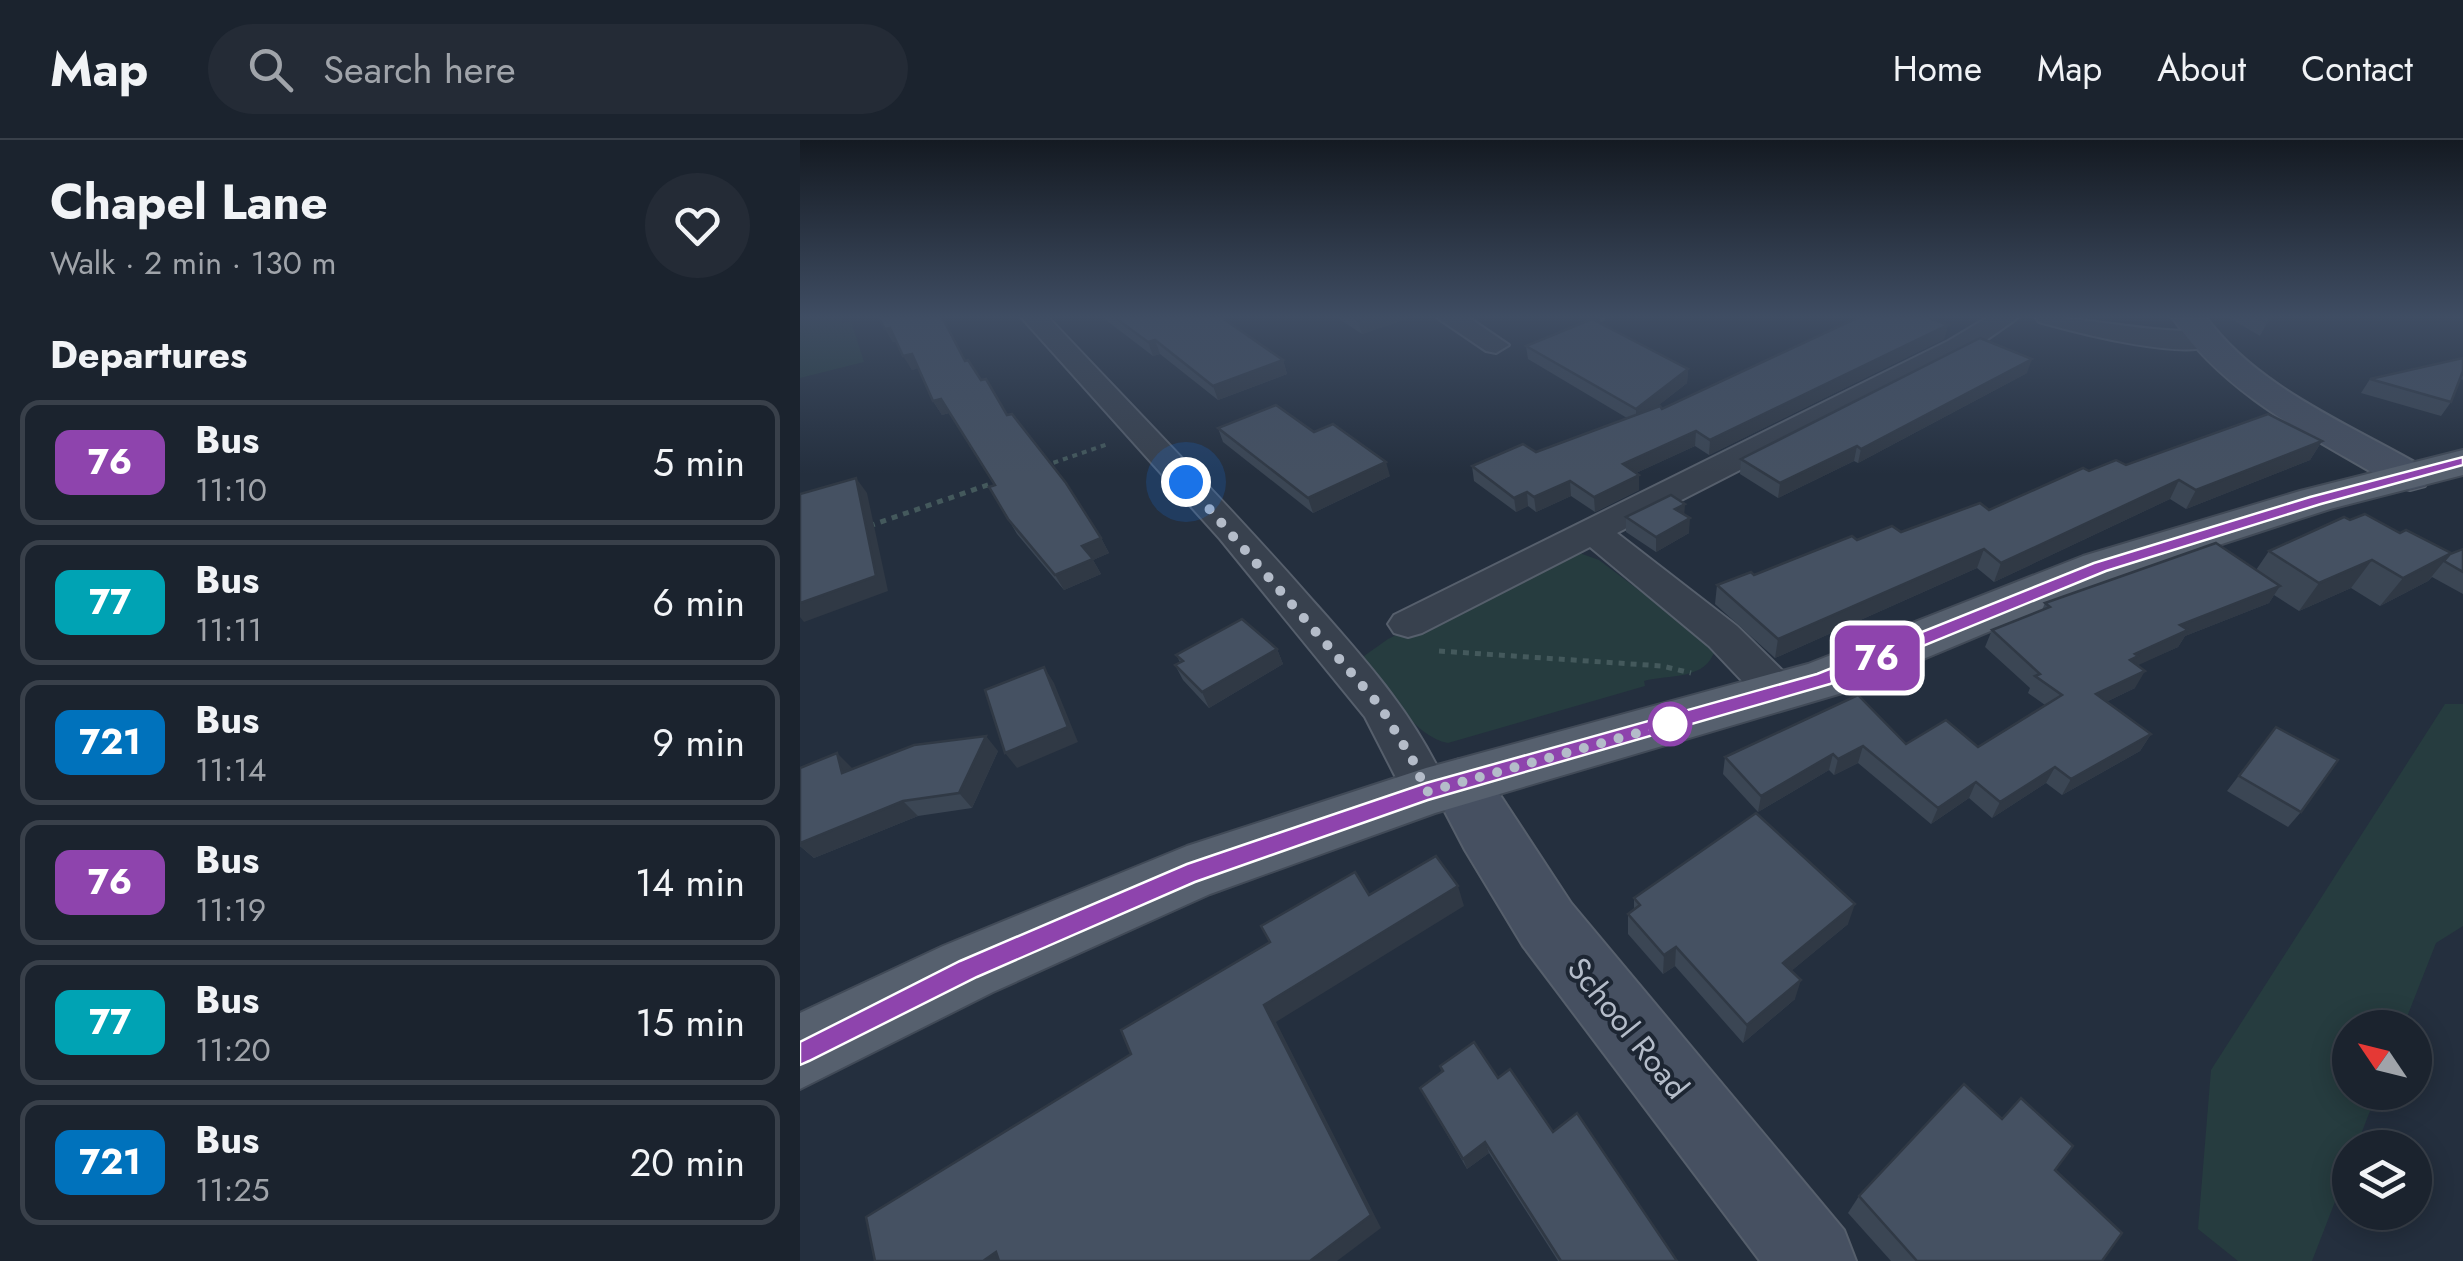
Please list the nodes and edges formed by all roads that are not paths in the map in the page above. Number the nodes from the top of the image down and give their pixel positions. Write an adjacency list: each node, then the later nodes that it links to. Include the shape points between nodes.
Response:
1 (1082, 369): 9 (street, via 1232,532 1380,706 1415,764)
2 (1913, 369): 6 (street)
3 (2243, 369): 5 (street)
4 (2463, 462): 5 (main road)
5 (2410, 476): 8 (main road, via 2100,567 1841,672)
6 (1591, 530): 7 (street); 8 (street, via 1699,615)
7 (1414, 637)
8 (1777, 691): 9 (main road)
9 (1443, 787): 10 (main road, via 1187,874 968,969); 11 (street, School Road, via 1596,992)
10 (800, 1052)
11 (1812, 1261)

